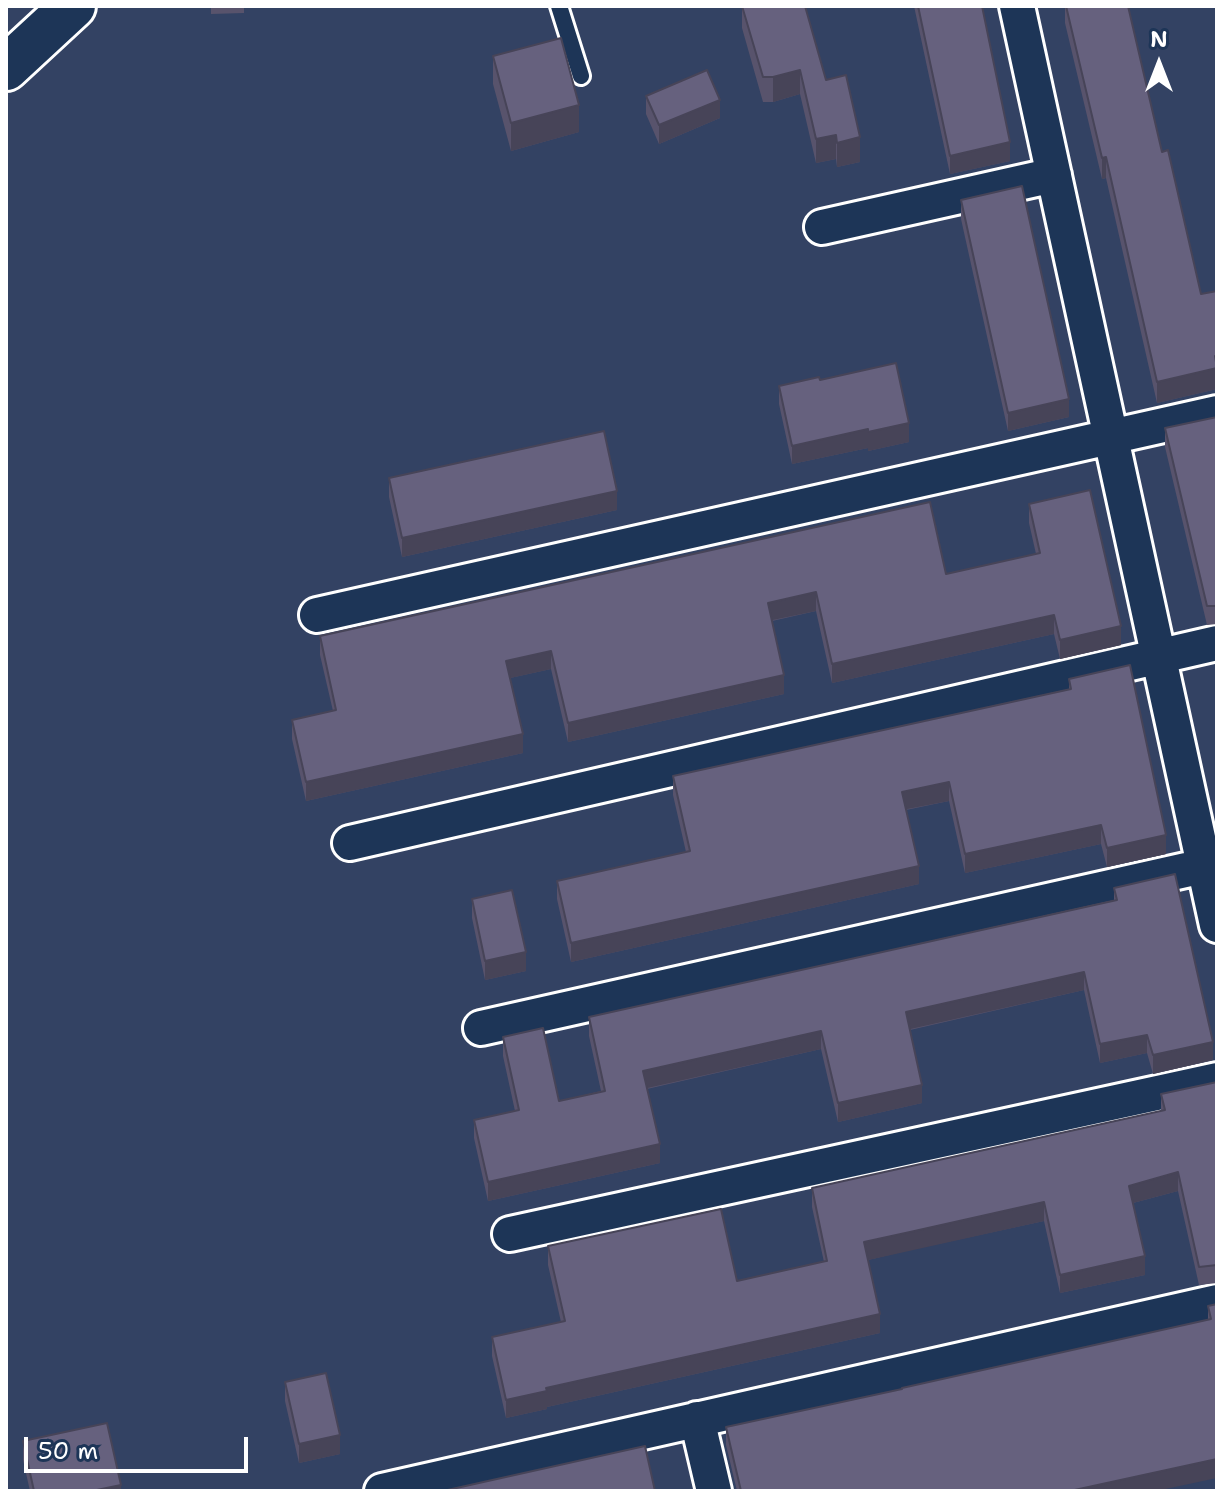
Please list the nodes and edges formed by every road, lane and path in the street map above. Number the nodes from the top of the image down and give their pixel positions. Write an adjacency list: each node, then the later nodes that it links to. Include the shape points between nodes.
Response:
1 (73, 6): 4 (main road)
2 (559, 6): 5 (lane)
3 (1017, 6): 6 (street)
4 (6, 68)
5 (581, 76)
6 (1054, 175): 7 (street); 9 (street)
7 (822, 227)
8 (1217, 413): 9 (street)
9 (1111, 437): 10 (street); 12 (street)
10 (317, 615)
11 (1217, 643): 12 (street)
12 (1159, 657): 13 (street); 14 (street)
13 (350, 843)
14 (1210, 864): 15 (street); 16 (street)
15 (1217, 925)
16 (481, 1028)
17 (1217, 1080): 18 (street)
18 (510, 1234)
19 (1217, 1302): 20 (street)
20 (697, 1419): 21 (street); 22 (street)
21 (382, 1491)
22 (714, 1491)

